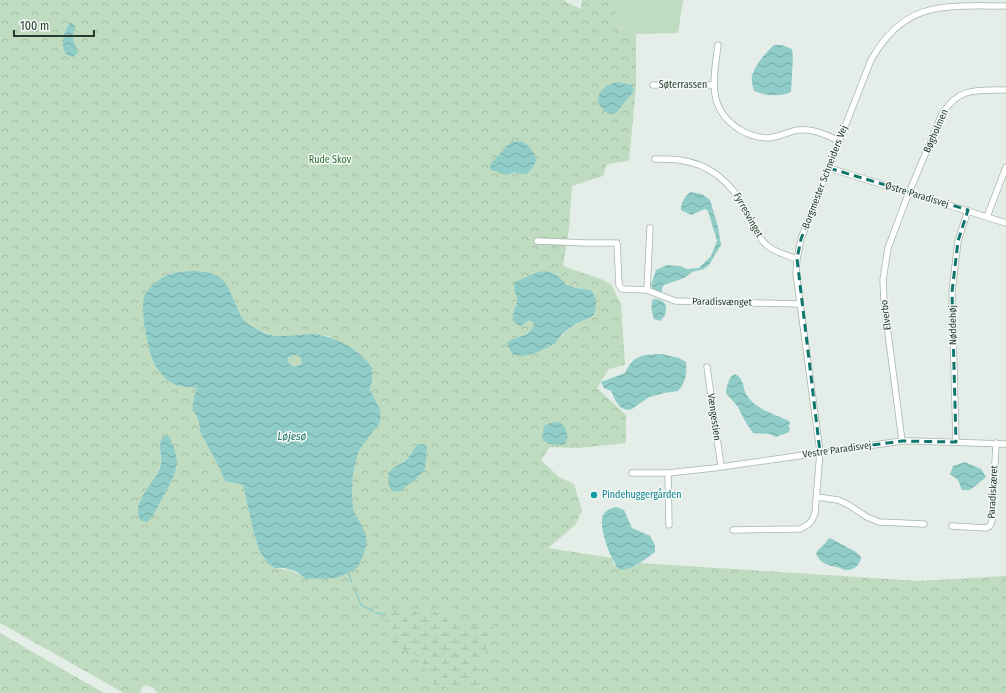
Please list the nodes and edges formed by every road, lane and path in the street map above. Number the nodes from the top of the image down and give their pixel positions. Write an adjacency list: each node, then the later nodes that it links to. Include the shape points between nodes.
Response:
1 (1006, 6): 6 (street, Borgmester Schneiders Vej, via 939,7 912,16 900,24 884,40 871,60)
2 (718, 45): 4 (street, Søterrassen)
3 (653, 85): 4 (street, Søterrassen)
4 (713, 85): 6 (street, Søterrassen, via 718,107 731,124 742,131 766,138 807,130)
5 (1006, 90): 10 (street, Bøgholmen, via 974,90 963,93 948,104)
6 (839, 141): 9 (street, Borgmester Schneiders Vej)
7 (655, 159): 16 (street, Fyrresvinget, via 692,162 719,176 741,200 762,241 774,250)
8 (1006, 167): 12 (street)
9 (829, 168): 10 (street, Østre Paradisvej); 16 (street, Borgmester Schneiders Vej, via 801,239)
10 (910, 193): 11 (street, Østre Paradisvej); 20 (street, Elverbo, via 888,248 883,280)
11 (968, 210): 12 (street, Østre Paradisvej); 21 (street, Nøddehøj, via 958,241 952,292)
12 (987, 217): 13 (street, Østre Paradisvej)
13 (1006, 222)
14 (650, 228): 17 (street)
15 (537, 241): 17 (street, Paradisvænget, via 617,243 619,285 622,289)
16 (797, 259): 18 (street, Borgmester Schneiders Vej)
17 (647, 290): 18 (street, Paradisvænget, via 675,301)
18 (800, 304): 24 (street, Borgmester Schneiders Vej)
19 (707, 367): 25 (street, Vængestien)
20 (902, 442): 21 (street, Vestre Paradisvej); 24 (street, Vestre Paradisvej)
21 (956, 442): 22 (street, Vestre Paradisvej)
22 (996, 443): 23 (street, Vestre Paradisvej); 31 (street, Paradiskæret, via 990,526)
23 (1006, 444)
24 (820, 452): 25 (street, Vestre Paradisvej); 28 (street, Borgmester Schneiders Vej)
25 (721, 466): 27 (street, Vestre Paradisvej)
26 (632, 473): 27 (street, Vestre Paradisvej)
27 (668, 473): 30 (street)
28 (817, 497): 29 (street, via 838,500 879,522); 32 (street, Borgmester Schneiders Vej, via 816,513 808,526 800,529)
29 (924, 524)
30 (669, 525)
31 (952, 526)
32 (733, 530)

